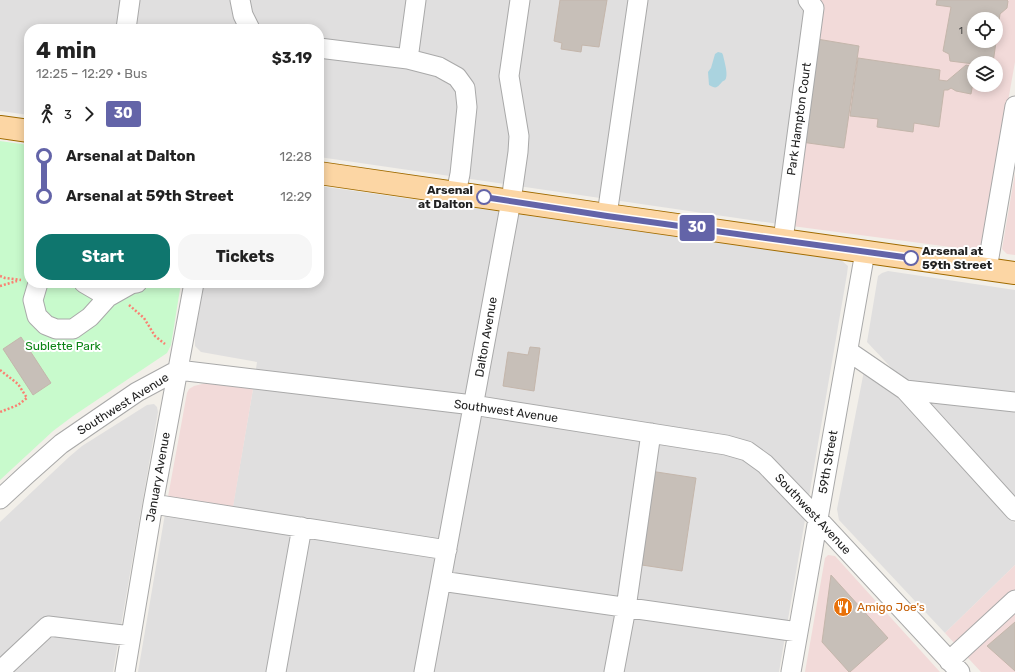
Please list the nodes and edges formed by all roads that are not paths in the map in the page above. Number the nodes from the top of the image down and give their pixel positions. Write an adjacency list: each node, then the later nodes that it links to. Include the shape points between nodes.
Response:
1 (130, 0): 7 (street)
2 (240, 0): 8 (street)
3 (416, 0): 10 (street)
4 (520, 0): 17 (street, Dalton Avenue, via 509,76 519,136)
5 (638, 0): 18 (street)
6 (808, 0): 19 (street, Park Hampton Court, via 814,8)
7 (127, 24)
8 (248, 24)
9 (324, 49): 10 (street)
10 (408, 59): 16 (street, via 439,67 457,77 465,88 467,107)
11 (1015, 106): 14 (street)
12 (0, 127): 13 (main road)
13 (24, 130)
14 (1012, 146): 21 (street)
15 (324, 174): 16 (main road)
16 (456, 193): 17 (main road)
17 (511, 201): 18 (main road); 32 (street, Dalton Avenue)
18 (607, 216): 19 (main road)
19 (783, 240): 20 (main road)
20 (865, 252): 21 (main road); 28 (street, 59th Street)
21 (987, 269): 22 (main road)
22 (1015, 273)
23 (32, 288): 27 (street, via 37,316 46,325 56,329 73,329 90,317)
24 (95, 288): 27 (street)
25 (123, 288): 27 (street)
26 (193, 288): 29 (street, January Avenue)
27 (110, 295)
28 (848, 351): 30 (street); 37 (street, 59th Street)
29 (178, 370): 32 (street, Southwest Avenue); 34 (street, Southwest Avenue, via 137,392 61,444); 35 (street, January Avenue)
30 (905, 390): 31 (street); 36 (street)
31 (1015, 402)
32 (473, 405): 33 (street, Southwest Avenue); 39 (street, Dalton Avenue)
33 (651, 433): 37 (street, Southwest Avenue, via 726,445 747,451 765,464); 42 (street)
34 (0, 499)
35 (153, 504): 38 (street); 44 (street, January Avenue)
36 (1015, 511)
37 (818, 519): 43 (street, 59th Street); 45 (street, Southwest Avenue)
38 (302, 527): 39 (street); 49 (street)
39 (447, 550): 40 (street, Dalton Avenue)
40 (441, 581): 42 (street); 50 (street, Dalton Avenue)
41 (1015, 600): 45 (street)
42 (626, 608): 43 (street); 51 (street)
43 (798, 632): 46 (street, 59th Street)
44 (131, 636): 47 (street, via 48,626); 48 (street, January Avenue)
45 (954, 666)
46 (793, 670)
47 (0, 671)
48 (126, 672)
49 (276, 672)
50 (424, 672)
51 (614, 672)

